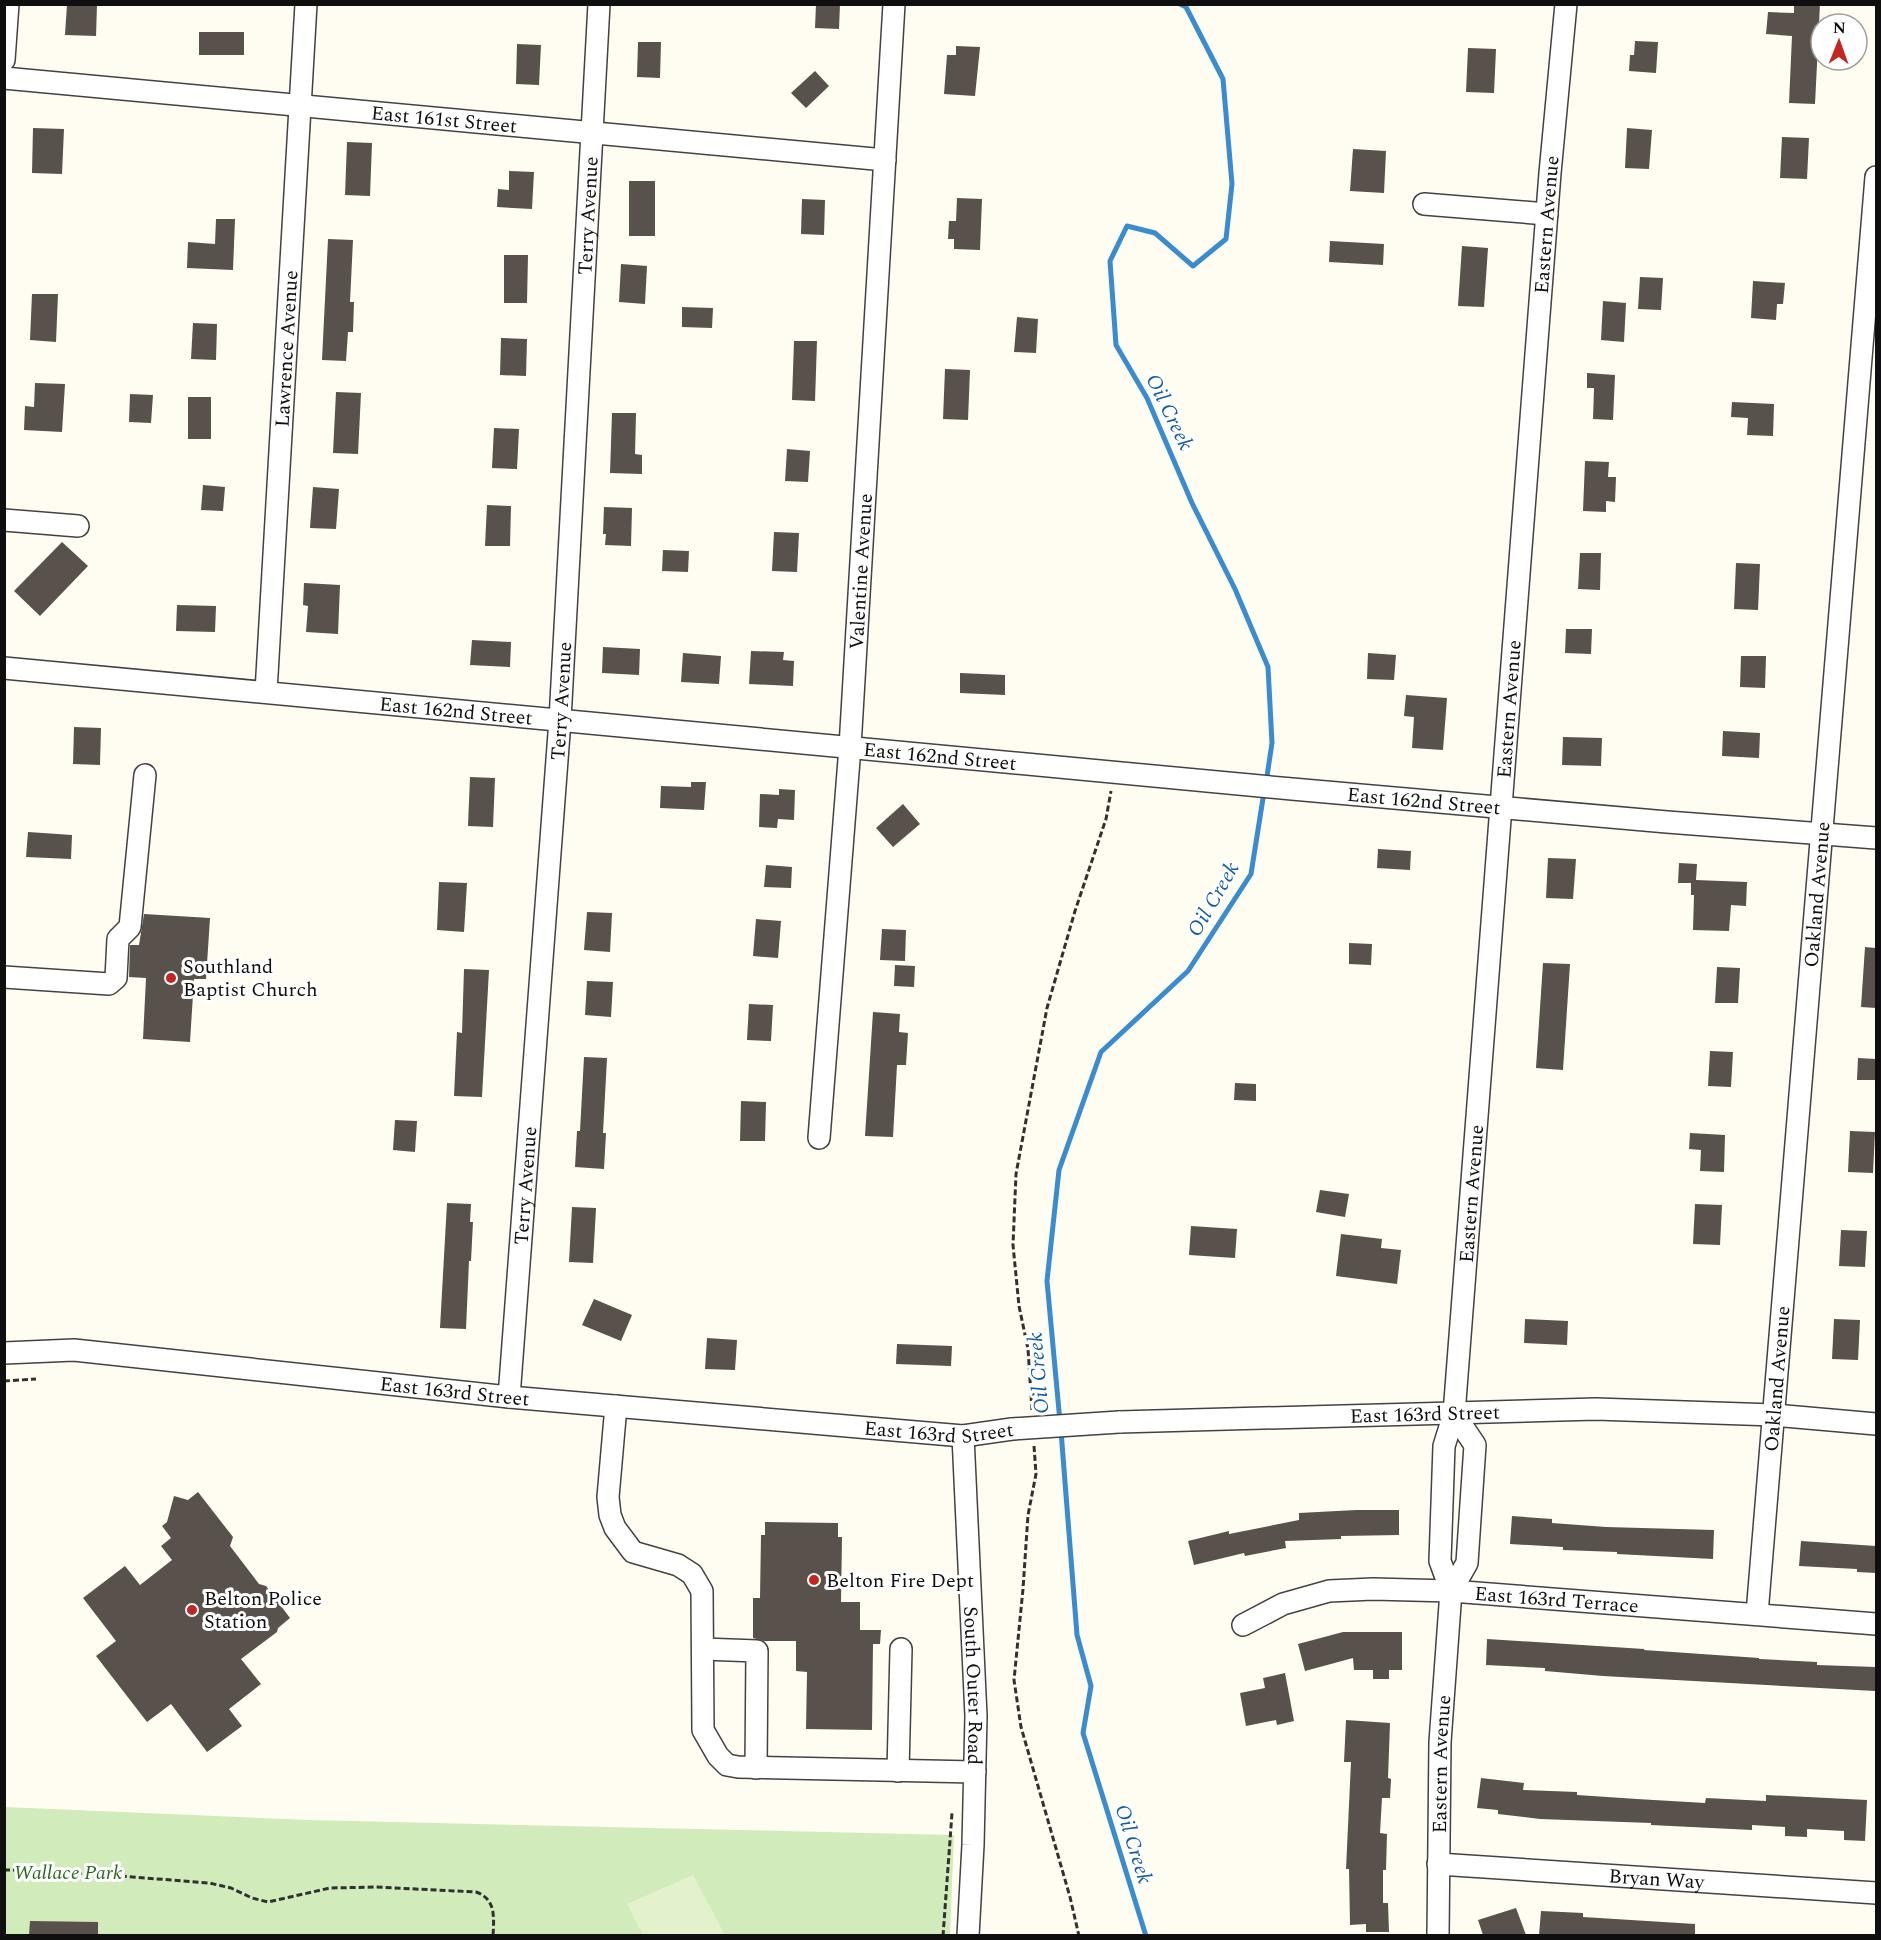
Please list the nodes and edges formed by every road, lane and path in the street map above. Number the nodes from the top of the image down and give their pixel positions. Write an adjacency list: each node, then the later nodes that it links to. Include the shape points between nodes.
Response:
1 (8, 4): 6 (street)
2 (306, 4): 8 (street, Lawrence Avenue)
3 (599, 4): 9 (street, Terry Avenue)
4 (894, 4): 10 (street, Valentine Avenue)
5 (1566, 4): 13 (street, Eastern Avenue)
6 (4, 60)
7 (4, 78): 8 (street, East 161st Street)
8 (300, 104): 9 (street, East 161st Street); 17 (street, Lawrence Avenue)
9 (592, 132): 10 (street, East 161st Street); 18 (street, Terry Avenue)
10 (885, 160): 19 (street, Valentine Avenue)
11 (1876, 177): 23 (street, Oakland Avenue)
12 (1424, 204): 13 (street)
13 (1547, 214): 22 (street, Eastern Avenue)
14 (4, 520): 15 (street)
15 (78, 526)
16 (4, 668): 17 (street, East 162nd Street)
17 (266, 692): 18 (street, East 162nd Street)
18 (560, 720): 19 (street, East 162nd Street); 30 (street, Terry Avenue)
19 (850, 747): 22 (street, East 162nd Street); 26 (street, Valentine Avenue)
20 (145, 775): 25 (street, via 130,927 118,939 116,978 109,984)
21 (1113, 785): 32 (path, via 1047,1008 1016,1174 1013,1245)
22 (1500, 807): 23 (street, East 162nd Street); 33 (street, Eastern Avenue)
23 (1821, 834): 24 (street, East 162nd Street); 34 (street, Oakland Avenue)
24 (1876, 838)
25 (4, 976)
26 (819, 1138)
27 (4, 1353): 30 (street, East 163rd Street, via 74,1350)
28 (36, 1379): 29 (path)
29 (4, 1382)
30 (509, 1397): 31 (street, East 163rd Street)
31 (616, 1406): 36 (street, East 163rd Street); 42 (street, via 610,1515 622,1540 633,1552 678,1565 692,1574 702,1591)
32 (1033, 1413)
33 (1455, 1414): 34 (street, East 163rd Street, via 1596,1409); 36 (street, East 163rd Street, bridge, via 1119,1422); 38 (street, Eastern Avenue, via 1444,1446 1440,1561); 38 (street, Eastern Avenue, via 1474,1445 1467,1563)
34 (1774, 1415): 35 (street, East 163rd Street); 39 (street, Oakland Avenue)
35 (1876, 1424)
36 (963, 1436): 46 (street, South Outer Road)
37 (1034, 1436): 54 (path, via 1036,1474 1028,1515 1014,1680 1021,1726)
38 (1451, 1591): 39 (street, East 163rd Terrace); 41 (street, East 163rd Terrace, via 1329,1591 1283,1604); 48 (street, Eastern Avenue, via 1440,1742)
39 (1757, 1614): 40 (street, East 163rd Terrace)
40 (1876, 1624)
41 (1243, 1625)
42 (703, 1649): 44 (street, via 704,1730 727,1765); 44 (street, via 757,1651)
43 (901, 1649): 45 (street)
44 (756, 1767): 45 (street)
45 (898, 1771): 46 (street)
46 (975, 1772): 53 (street, South Outer Road)
47 (953, 1805): 52 (path)
48 (1437, 1864): 50 (street, Bryan Way); 55 (street, Eastern Avenue)
49 (4, 1870): 51 (path, via 209,1883 268,1902 330,1888 476,1892 490,1901)
50 (1876, 1893)
51 (493, 1935)
52 (943, 1935)
53 (968, 1935)
54 (1078, 1935)
55 (1438, 1935)

